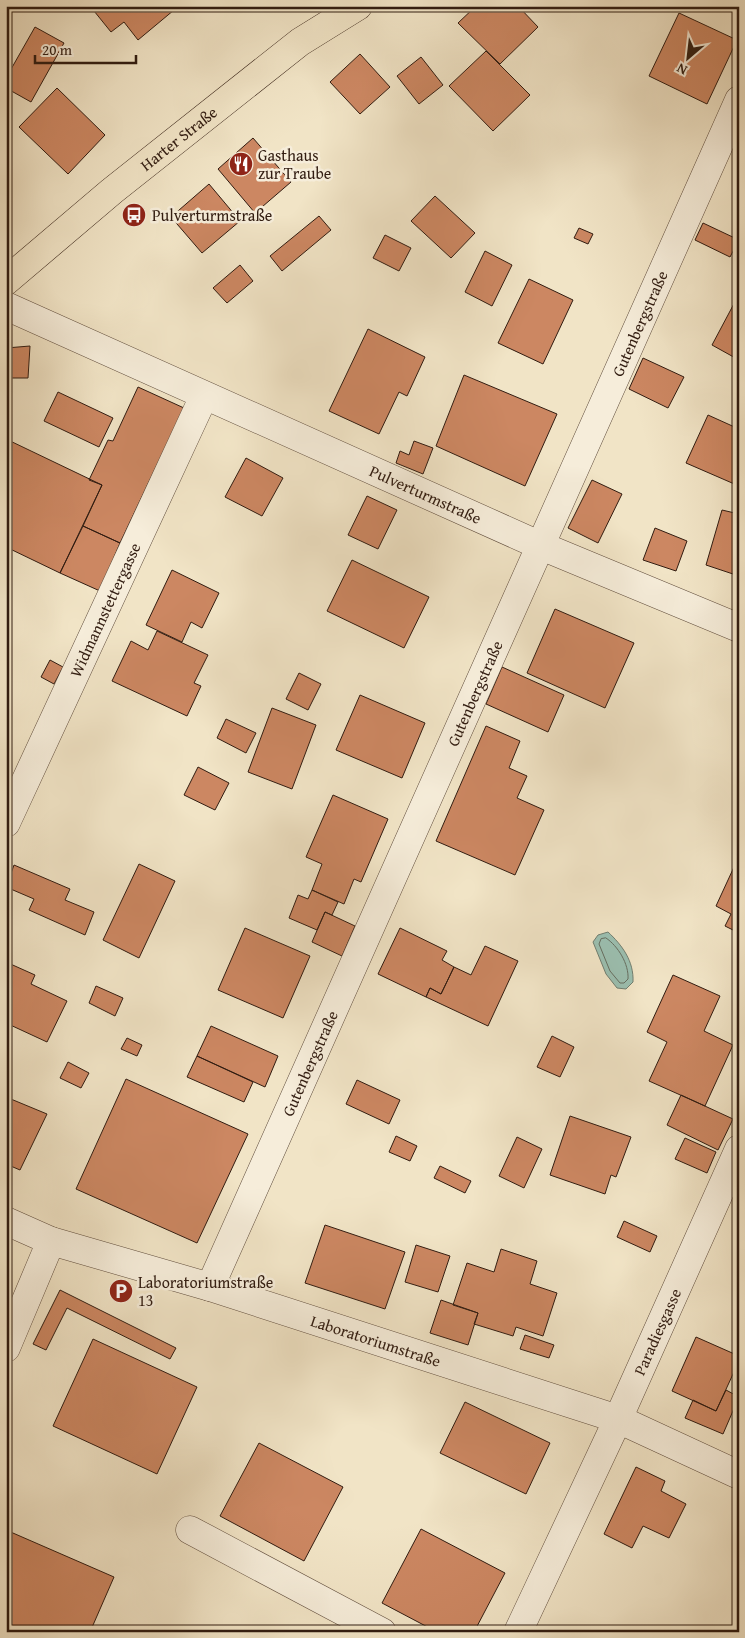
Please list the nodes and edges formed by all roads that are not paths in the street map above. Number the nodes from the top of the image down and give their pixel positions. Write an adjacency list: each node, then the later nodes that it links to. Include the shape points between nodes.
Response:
1 (358, 6): 3 (main road, Harter Straße, via 300,42 112,191)
2 (739, 100): 6 (street, Gutenbergstraße)
3 (6, 281)
4 (6, 306): 5 (street, Pulverturmstraße)
5 (204, 396): 6 (street, Pulverturmstraße); 8 (street, Widmannstettergasse)
6 (539, 545): 7 (street, Pulverturmstraße); 12 (street, Gutenbergstraße)
7 (739, 628)
8 (6, 823)
9 (739, 1149): 14 (street, Paradiesgasse)
10 (6, 1221): 11 (street, Laboratoriumstraße)
11 (51, 1241): 12 (street, Laboratoriumstraße); 13 (street)
12 (210, 1288): 14 (street, Laboratoriumstraße)
13 (6, 1348)
14 (618, 1419): 15 (street, Laboratoriumstraße); 18 (street, Paradiesgasse)
15 (739, 1475)
16 (190, 1530): 17 (street)
17 (382, 1632)
18 (518, 1632)

